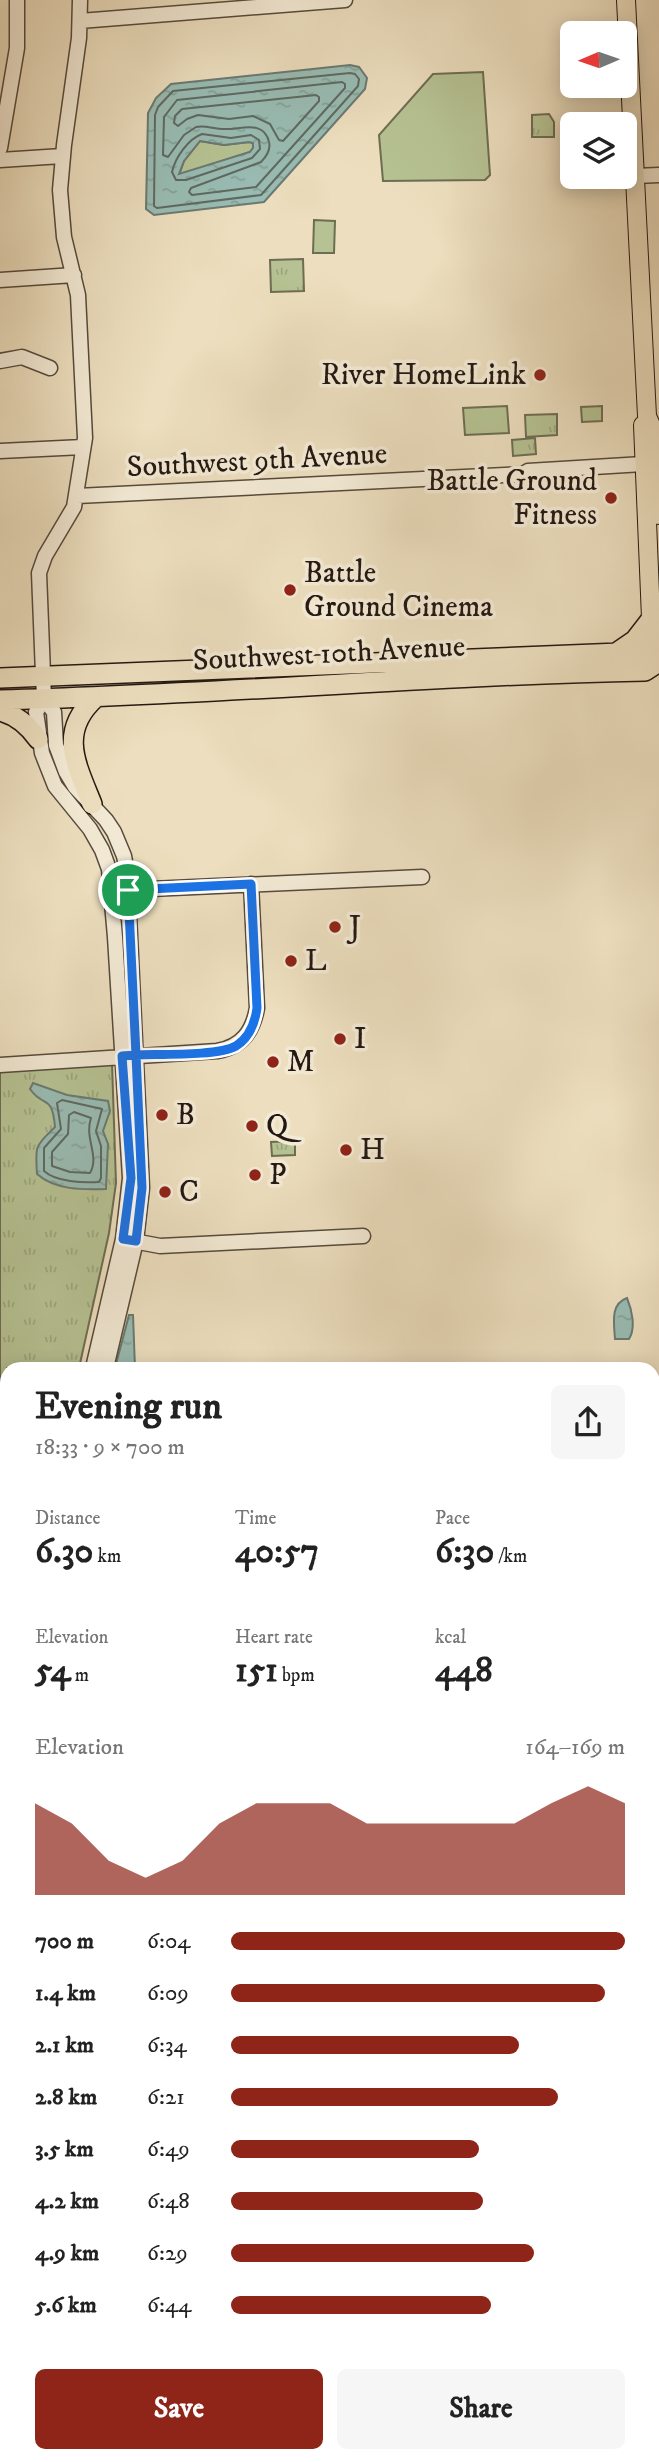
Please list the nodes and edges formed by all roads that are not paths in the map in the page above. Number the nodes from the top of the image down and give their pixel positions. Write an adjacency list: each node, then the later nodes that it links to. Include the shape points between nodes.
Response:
1 (17, 0): 9 (street, via 17,48)
2 (80, 0): 7 (street)
3 (345, 0): 5 (street)
4 (626, 0): 8 (main road)
5 (283, 2): 6 (street)
6 (198, 6): 7 (street)
7 (80, 21): 10 (street)
8 (632, 112)
9 (0, 148)
10 (62, 156): 11 (street); 15 (street, via 61,222)
11 (0, 160)
12 (659, 175): 13 (street)
13 (637, 176)
14 (636, 189): 19 (main road)
15 (74, 275): 16 (street); 20 (street)
16 (0, 280)
17 (0, 361): 18 (street, via 22,357)
18 (50, 368)
19 (647, 416): 22 (main road, via 641,429); 24 (main road, via 653,430)
20 (83, 447): 21 (street); 23 (street)
21 (0, 451)
22 (644, 470): 23 (street, Southwest 9th Avenue, via 528,471); 24 (main road, via 650,472 651,493); 25 (main road)
23 (77, 496): 28 (street, via 39,573)
24 (659, 513)
25 (652, 618): 26 (highway, via 640,635); 27 (main road, via 652,642)
26 (616, 653): 27 (highway, Southwest 10th Avenue, via 644,652); 28 (highway, Southwest 10th Avenue)
27 (659, 659): 30 (highway, Southwest 10th Avenue, via 645,671 516,673)
28 (43, 676): 29 (highway, Southwest 10th Avenue); 31 (street)
29 (0, 678)
30 (95, 698): 31 (highway, Southwest 10th Avenue); 35 (highway, via 76,719 73,735 76,760)
31 (44, 699): 32 (highway, Southwest 10th Avenue); 34 (street, via 36,712); 35 (street, via 54,712 56,745 66,772)
32 (0, 700)
33 (0, 711): 34 (highway, via 22,721)
34 (38, 739): 39 (street, via 55,786 96,838 109,869)
35 (92, 804): 38 (street, via 120,845)
36 (422, 877): 37 (street)
37 (251, 884): 38 (street); 39 (street, via 257,1008 245,1038 227,1049)
38 (128, 890): 39 (street)
39 (129, 1055): 40 (street); 42 (street, via 142,1188)
40 (0, 1065)
41 (363, 1236): 42 (street, via 160,1246)
42 (130, 1240): 43 (street); 44 (street)
43 (95, 1362)
44 (107, 1362)

